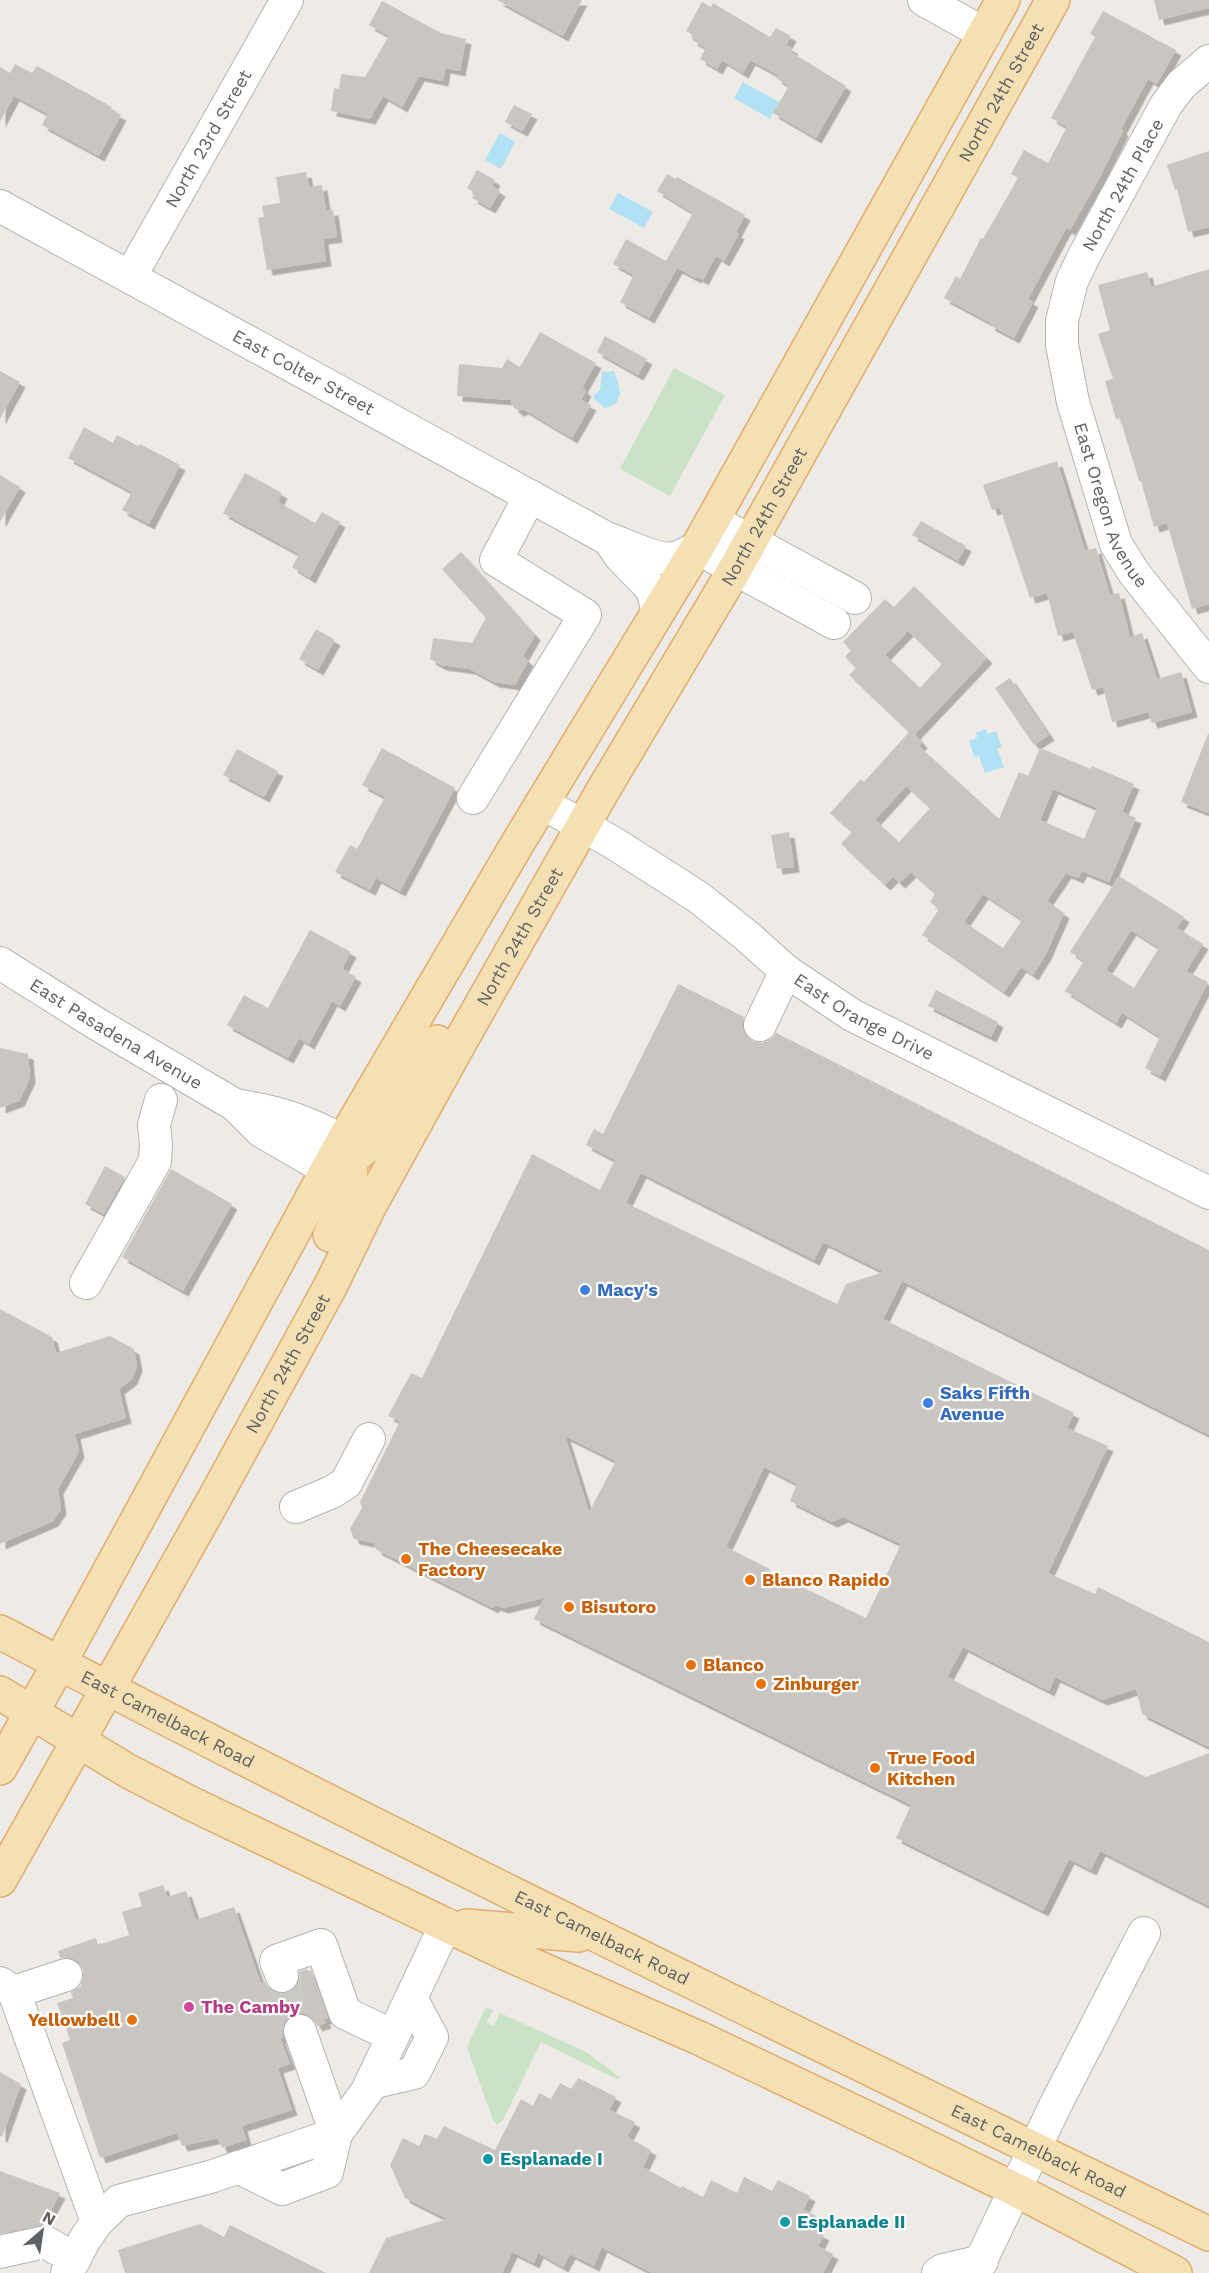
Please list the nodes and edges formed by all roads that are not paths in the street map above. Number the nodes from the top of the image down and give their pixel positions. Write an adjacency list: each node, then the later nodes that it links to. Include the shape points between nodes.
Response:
1 (287, 0): 8 (street, North 23rd Street)
2 (924, 0): 5 (street)
3 (1003, 0): 5 (main road)
4 (1053, 0): 13 (main road, North 24th Street)
5 (985, 34): 11 (main road)
6 (1208, 63): 9 (street, North 24th Place, via 1181,85 1167,105 1084,256 1072,281)
7 (0, 206): 8 (street, East Colter Street)
8 (130, 277): 10 (street, East Colter Street)
9 (1062, 321): 17 (street, East Oregon Avenue, via 1062,345 1073,402 1116,544 1134,573)
10 (530, 496): 12 (street, East Colter Street); 18 (street, via 496,560 585,615)
11 (704, 534): 12 (street, East Colter Street, via 674,559 649,555); 13 (street); 15 (main road)
12 (608, 539): 15 (street, East Colter Street, via 652,589)
13 (743, 556): 14 (street); 16 (street); 20 (main road, North 24th Street)
14 (855, 598)
15 (658, 612): 19 (main road)
16 (834, 623)
17 (1209, 667)
18 (474, 798)
19 (542, 803): 20 (street, East Orange Drive); 25 (main road)
20 (583, 825): 22 (street, East Orange Drive, via 698,897); 25 (main road, via 551,855 392,1114 371,1142); 28 (main road, North 24th Street, via 369,1207)
21 (0, 963): 25 (street, East Pasadena Avenue, via 235,1105 261,1131)
22 (786, 972): 23 (street); 26 (street, East Orange Drive, via 852,1015)
23 (760, 1025)
24 (161, 1100): 27 (street, via 154,1125 155,1161)
25 (340, 1157): 28 (main road, via 352,1177 349,1198 324,1251 324,1273); 32 (main road)
26 (1209, 1193)
27 (87, 1283)
28 (331, 1285): 33 (main road, North 24th Street)
29 (369, 1439): 30 (street, via 346,1483)
30 (296, 1507)
31 (0, 1632): 32 (main road, East Camelback Road)
32 (59, 1664): 33 (main road, East Camelback Road); 35 (main road)
33 (108, 1689): 36 (main road, North 24th Street); 41 (main road, East Camelback Road)
34 (0, 1693): 35 (main road)
35 (33, 1712): 36 (main road); 37 (main road)
36 (79, 1740): 38 (main road, North 24th Street); 39 (main road, via 192,1804)
37 (0, 1768)
38 (0, 1880)
39 (446, 1924): 41 (main road); 45 (street); 51 (main road, via 699,2038)
40 (1144, 1933): 50 (street)
41 (597, 1936): 50 (main road, East Camelback Road)
42 (66, 1975): 44 (street)
43 (282, 1976): 47 (street, via 276,1961 321,1945 345,2013)
44 (7, 1988): 52 (street)
45 (411, 1998): 47 (street); 48 (street, via 432,2037 414,2073)
46 (300, 2031): 49 (street)
47 (393, 2036): 48 (street)
48 (370, 2083): 49 (street)
49 (336, 2134): 52 (street, via 238,2168 119,2201)
50 (1034, 2151): 51 (street); 53 (main road, East Camelback Road)
51 (1016, 2190): 56 (street); 58 (main road)
52 (97, 2222): 55 (street)
53 (1209, 2234)
54 (0, 2252): 55 (street, via 45,2242)
55 (71, 2266)
56 (978, 2267): 57 (street)
57 (938, 2273)
58 (1175, 2273)

